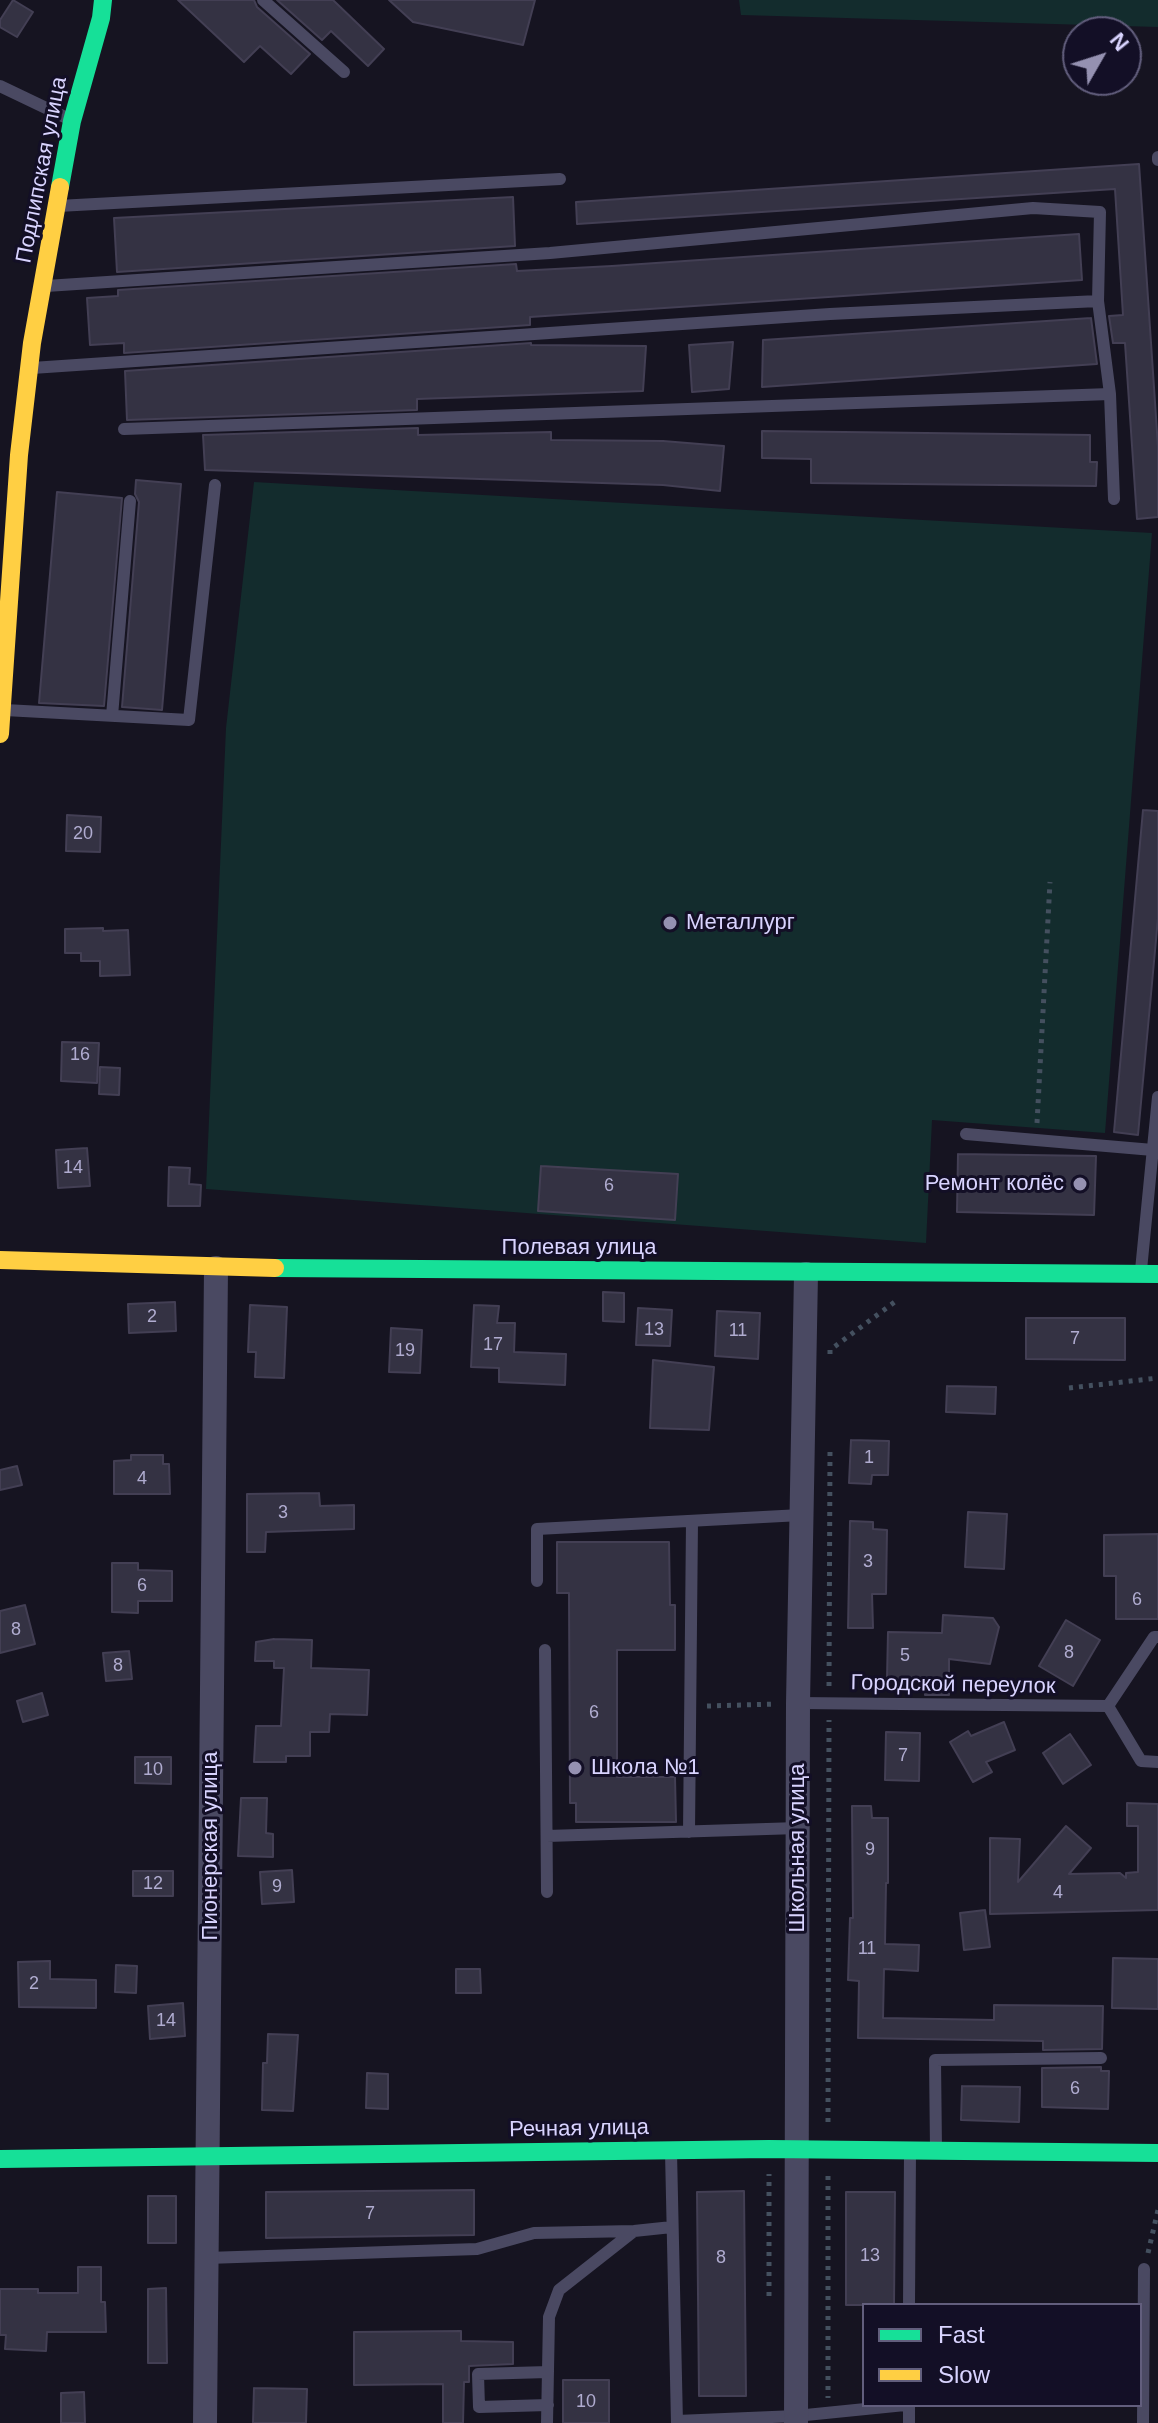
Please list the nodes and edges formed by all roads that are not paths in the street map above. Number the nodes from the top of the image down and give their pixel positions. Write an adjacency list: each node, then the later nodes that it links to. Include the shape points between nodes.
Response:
1 (103, 0): 5 (street, Подлипская улица)
2 (263, 0): 3 (lane)
3 (344, 72)
4 (0, 86): 5 (lane)
5 (72, 121): 7 (street, Подлипская улица)
6 (560, 179): 7 (lane)
7 (58, 206): 8 (street, Подлипская улица)
8 (43, 286): 9 (lane, via 550,253 1033,208 1100,212); 10 (street, Подлипская улица)
9 (1098, 301): 10 (lane); 11 (lane)
10 (29, 368): 16 (street, Подлипская улица, via 15,454)
11 (1110, 394): 12 (lane); 14 (lane)
12 (124, 429)
13 (215, 485): 17 (lane, via 189,720)
14 (1114, 499)
15 (130, 501): 17 (lane)
16 (2, 710): 17 (lane); 18 (street, Подлипская улица)
17 (112, 716)
18 (0, 734)
19 (1158, 1097): 21 (lane)
20 (966, 1134): 21 (lane)
21 (1153, 1150): 25 (lane)
22 (0, 1260): 23 (street, Полевая улица)
23 (216, 1268): 24 (street, Полевая улица); 44 (street, Пионерская улица)
24 (806, 1274): 25 (street, Полевая улица); 26 (street, Школьная улица)
25 (1150, 1274)
26 (801, 1515): 27 (lane); 31 (street, Школьная улица)
27 (692, 1521): 28 (lane, via 537,1529); 35 (lane)
28 (537, 1581)
29 (1158, 1637): 32 (lane)
30 (545, 1650): 36 (lane)
31 (798, 1703): 32 (lane, Городской переулок); 34 (street, Школьная улица)
32 (1108, 1706): 33 (lane, via 1141,1761)
33 (1158, 1762)
34 (798, 1828): 35 (lane); 39 (street, Школьная улица)
35 (689, 1832): 36 (lane)
36 (547, 1836): 37 (lane)
37 (547, 1892)
38 (1101, 2058): 41 (lane, via 935,2060)
39 (799, 2149): 40 (street, Речная улица); 42 (street, Речная улица); 54 (street, Школьная улица)
40 (910, 2149): 41 (street, Речная улица); 50 (lane)
41 (936, 2149): 43 (street, Речная улица)
42 (671, 2152): 44 (street, Речная улица); 46 (lane)
43 (1158, 2153)
44 (209, 2156): 45 (street, Речная улица); 48 (street, Пионерская улица)
45 (0, 2159)
46 (672, 2227): 47 (lane); 55 (lane)
47 (634, 2231): 48 (lane, via 534,2233 477,2249); 51 (lane, via 559,2290 549,2317)
48 (207, 2258): 56 (street, Пионерская улица)
49 (1144, 2269): 58 (lane)
50 (909, 2303)
51 (548, 2372): 52 (lane); 52 (lane, via 478,2374 479,2407)
52 (548, 2405): 57 (lane)
53 (887, 2407): 54 (lane)
54 (796, 2420): 55 (lane)
55 (677, 2422)
56 (205, 2423)
57 (547, 2423)
58 (1143, 2423)

